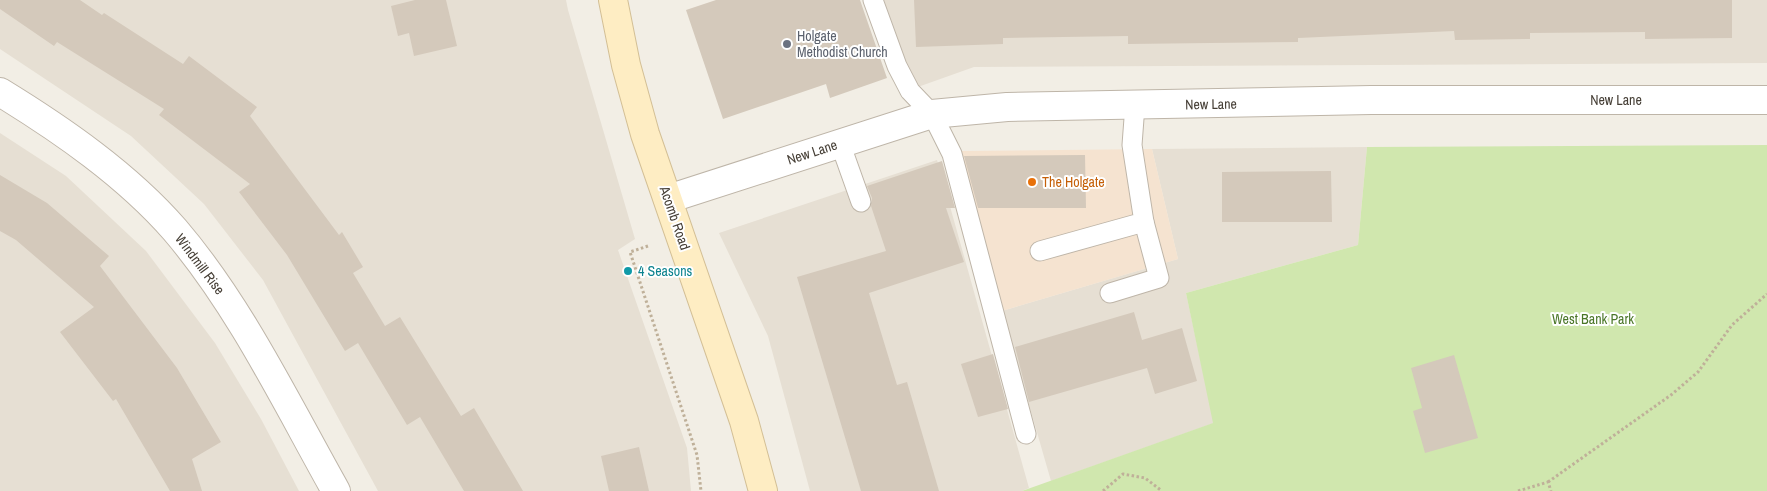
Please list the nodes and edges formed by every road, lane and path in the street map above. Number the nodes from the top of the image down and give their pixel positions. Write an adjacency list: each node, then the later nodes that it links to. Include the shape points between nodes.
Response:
1 (614, 0): 8 (main road, Acomb Road, via 635,99)
2 (873, 0): 6 (lane, via 897,66 910,91)
3 (0, 92): 17 (street, Windmill Rise, via 52,124 131,187 174,230 221,290)
4 (1767, 100): 5 (street, New Lane, via 1371,100)
5 (1135, 105): 6 (street, New Lane, via 1007,107); 10 (lane, via 1132,145)
6 (932, 114): 7 (street, New Lane); 15 (lane, via 952,154)
7 (840, 143): 8 (street, New Lane); 9 (lane)
8 (668, 199): 11 (main road, Acomb Road)
9 (861, 202)
10 (1144, 222): 12 (lane); 13 (lane, via 1160,278)
11 (680, 234): 18 (path, via 630,252 697,455); 19 (main road, Acomb Road, via 744,422)
12 (1040, 251)
13 (1110, 293)
14 (1767, 294): 16 (path, via 1732,325 1698,372 1671,395)
15 (1026, 434)
16 (1548, 482): 22 (path); 23 (path)
17 (336, 491)
18 (701, 491)
19 (763, 491)
20 (1103, 491): 21 (path, via 1123,474 1144,478)
21 (1162, 491)
22 (1518, 491)
23 (1552, 491)

